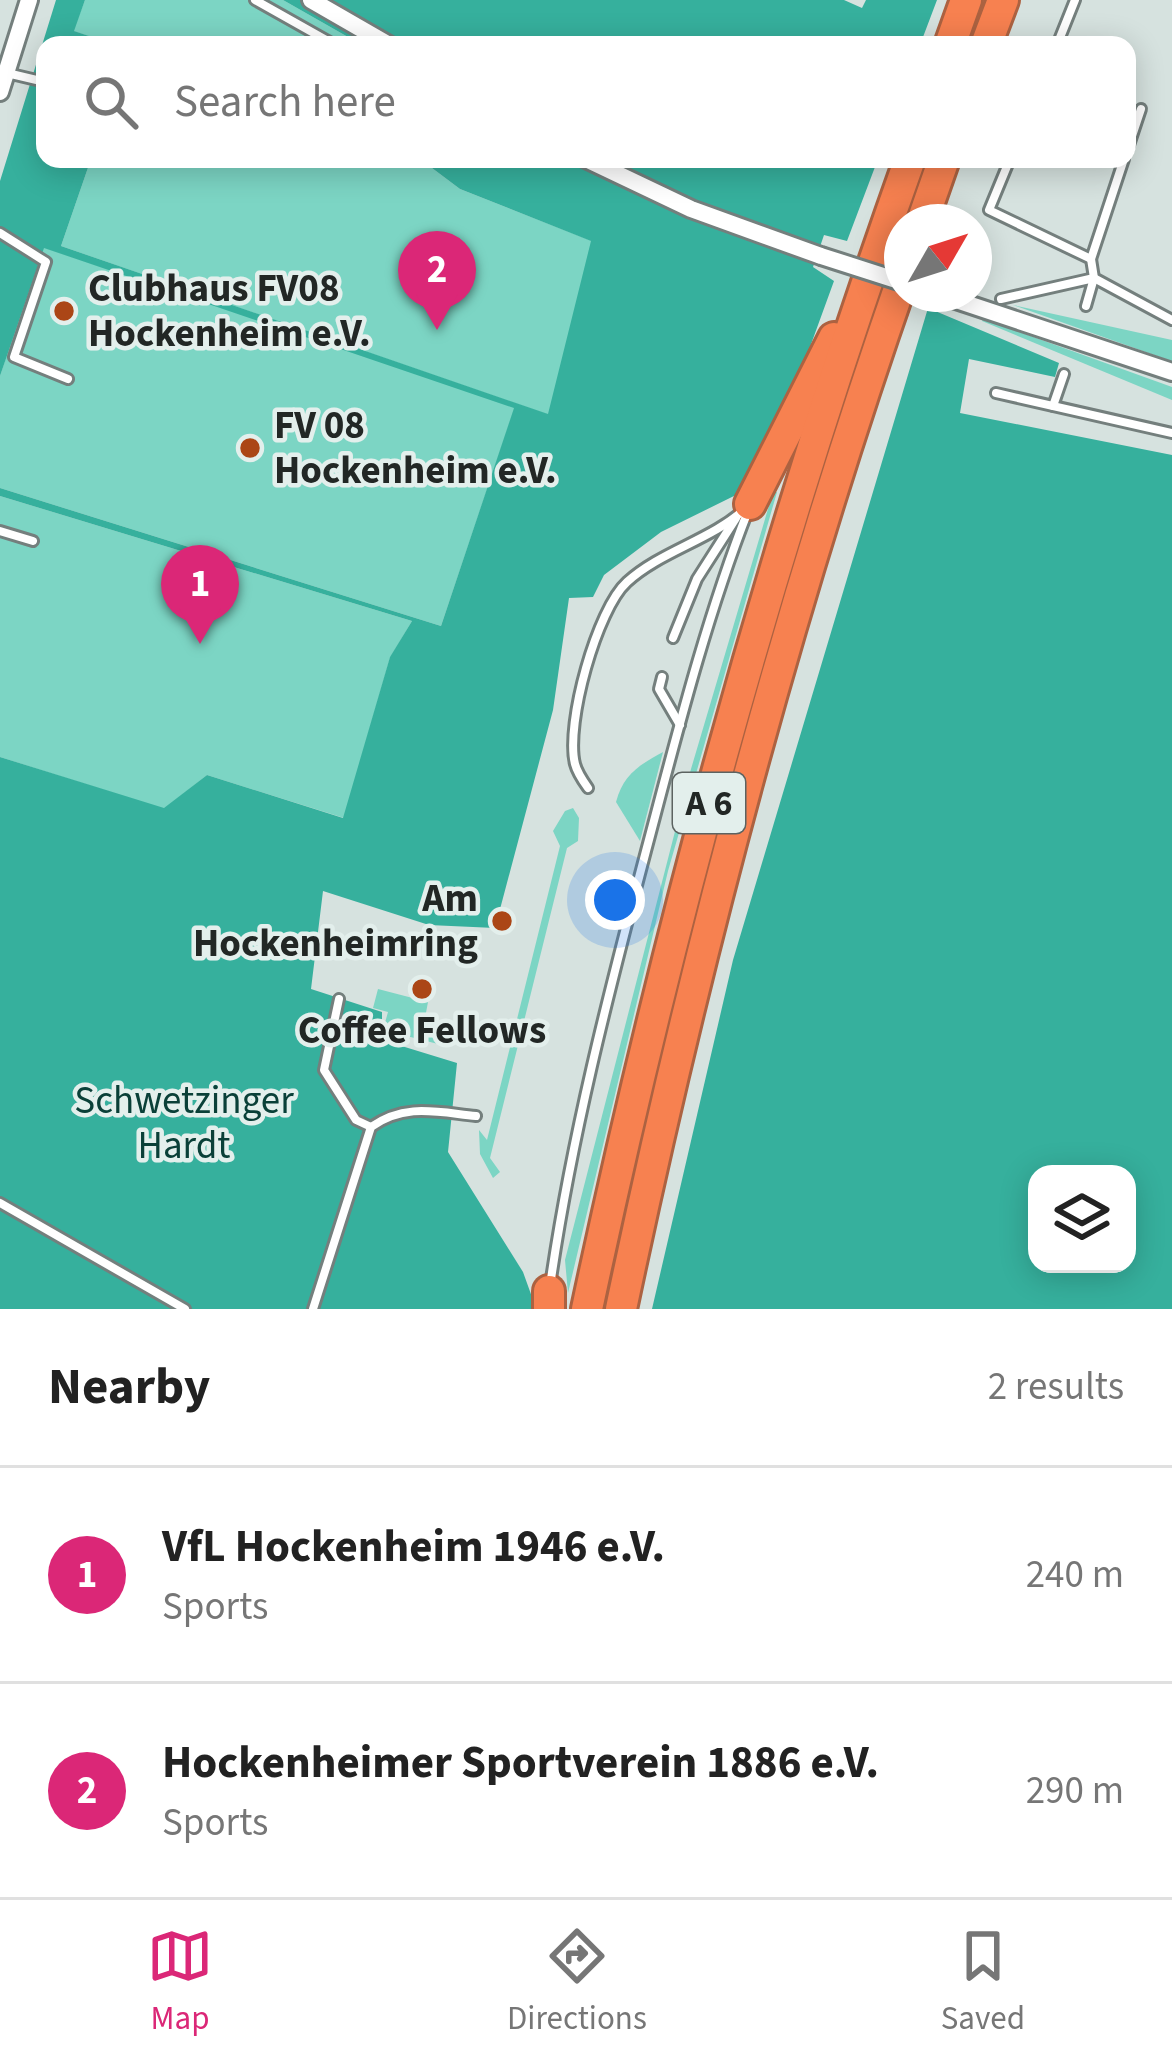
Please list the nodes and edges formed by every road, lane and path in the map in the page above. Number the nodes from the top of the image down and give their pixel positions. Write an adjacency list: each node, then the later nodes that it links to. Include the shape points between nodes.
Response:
1 (29, 0): 12 (street)
2 (254, 0): 7 (lane)
3 (310, 0): 8 (street)
4 (967, 0): 9 (highway)
5 (1003, 0): 10 (highway)
6 (1075, 0): 11 (lane)
7 (319, 36)
8 (373, 36)
9 (953, 36)
10 (989, 36)
11 (1061, 36)
12 (3, 71): 13 (lane); 14 (street)
13 (36, 80)
14 (0, 92)
15 (1141, 109): 16 (lane)
16 (1136, 124)
17 (605, 168): 25 (street, bridge, via 691,209)
18 (907, 168): 28 (highway, A 6)
19 (941, 168): 22 (highway)
20 (1006, 168): 24 (lane, via 989,210)
21 (1122, 168): 24 (lane)
22 (928, 204)
23 (0, 233): 35 (lane, via 46,262 14,357)
24 (1090, 259): 26 (lane)
25 (884, 276)
26 (1094, 278): 27 (lane); 29 (lane); 32 (lane)
27 (1001, 299)
28 (858, 304): 39 (highway, via 823,354); 53 (highway, A 6, via 712,789)
29 (1086, 306)
30 (892, 312): 54 (highway, A 6, via 762,732)
31 (992, 312): 33 (street)
32 (1172, 320)
33 (1172, 372)
34 (1064, 374): 37 (lane)
35 (68, 379)
36 (996, 393): 37 (lane)
37 (1053, 406): 38 (lane)
38 (1172, 433)
39 (743, 510): 42 (lane, via 697,579); 44 (lane); 45 (lane, via 630,578 606,609 573,741)
40 (0, 531): 41 (lane)
41 (33, 541)
42 (674, 638)
43 (662, 677): 44 (lane, via 658,689)
44 (680, 726): 50 (lane, via 568,1173)
45 (588, 788)
46 (340, 999): 48 (lane, via 324,1070 356,1120)
47 (476, 1116): 48 (lane, via 421,1109 391,1113)
48 (371, 1127): 52 (lane)
49 (0, 1203): 51 (lane)
50 (549, 1300)
51 (184, 1309)
52 (313, 1309)
53 (586, 1309)
54 (621, 1309)

